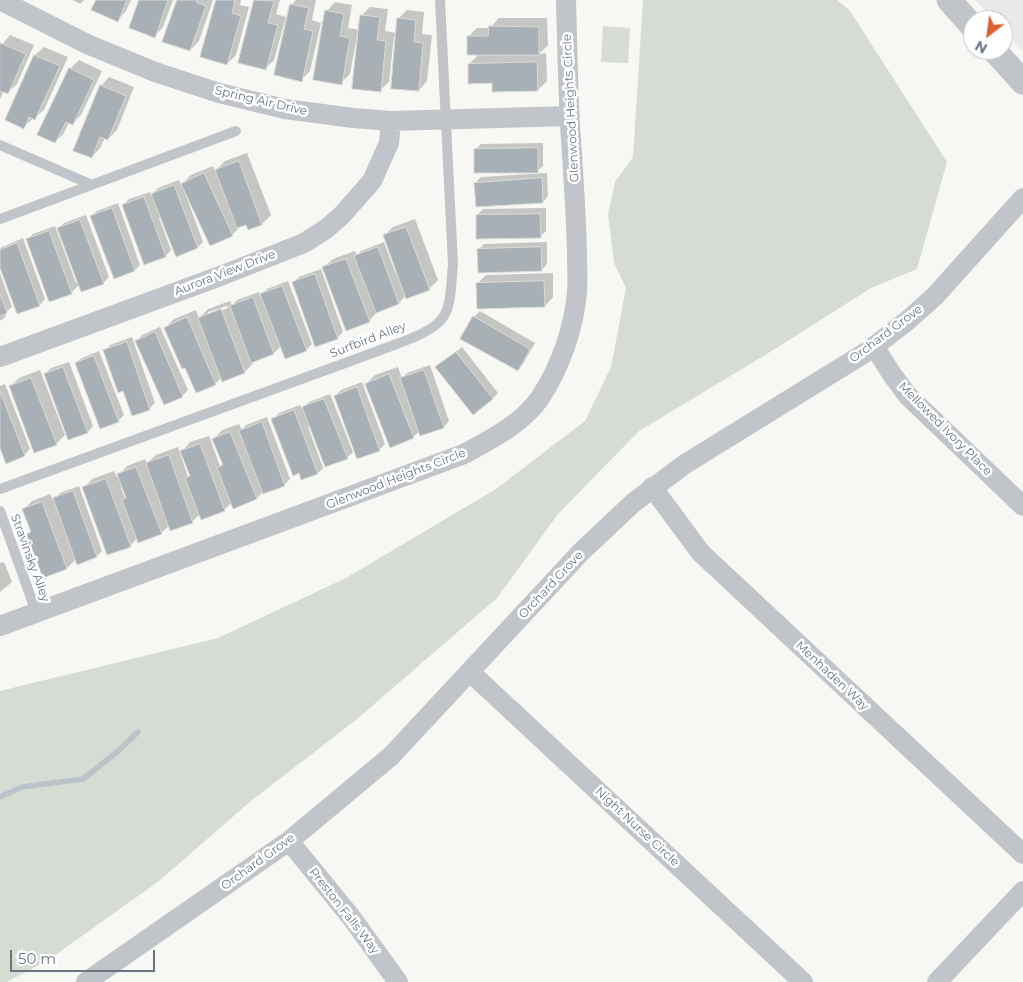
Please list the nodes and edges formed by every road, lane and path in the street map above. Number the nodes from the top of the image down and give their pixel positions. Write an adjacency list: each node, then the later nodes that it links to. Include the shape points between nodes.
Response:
1 (0, 0): 10 (street, Spring Air Drive, via 87,44 218,93 285,109)
2 (440, 0): 9 (lane, Surfbird Alley)
3 (566, 0): 8 (street, Glenwood Heights Circle)
4 (949, 0): 5 (street)
5 (963, 16)
6 (1003, 60): 7 (street)
7 (1023, 82)
8 (570, 116): 9 (street, Spring Air Drive); 22 (street, Glenwood Heights Circle, via 577,292 571,324 551,379 539,400 517,422 464,454)
9 (446, 120): 10 (street, Spring Air Drive); 19 (lane, Surfbird Alley, via 453,265 444,316 430,329)
10 (391, 121): 17 (street, Aurora View Drive, via 389,143 372,181 342,215 304,243)
11 (236, 131): 13 (lane)
12 (0, 145): 13 (lane)
13 (90, 184): 15 (lane)
14 (1023, 198): 16 (street, Orchard Grove, via 935,296)
15 (0, 219)
16 (874, 346): 18 (street, Orchard Grove); 20 (street, Mellowed Ivory Place, via 908,396)
17 (0, 357)
18 (652, 487): 24 (street, Orchard Grove, via 581,552); 26 (street, Menhaden Way, via 701,553)
19 (0, 490)
20 (1023, 506)
21 (0, 512): 22 (lane, Stravinsky Alley)
22 (36, 612): 23 (street, Glenwood Heights Circle)
23 (0, 626)
24 (470, 672): 25 (street, Orchard Grove, via 391,756); 30 (street, Night Nurse Circle)
25 (289, 841): 28 (street, Orchard Grove); 29 (street, Preston Falls Way, via 351,917)
26 (1023, 854)
27 (1023, 891): 31 (street)
28 (92, 980)
29 (398, 982)
30 (803, 982)
31 (938, 982)

